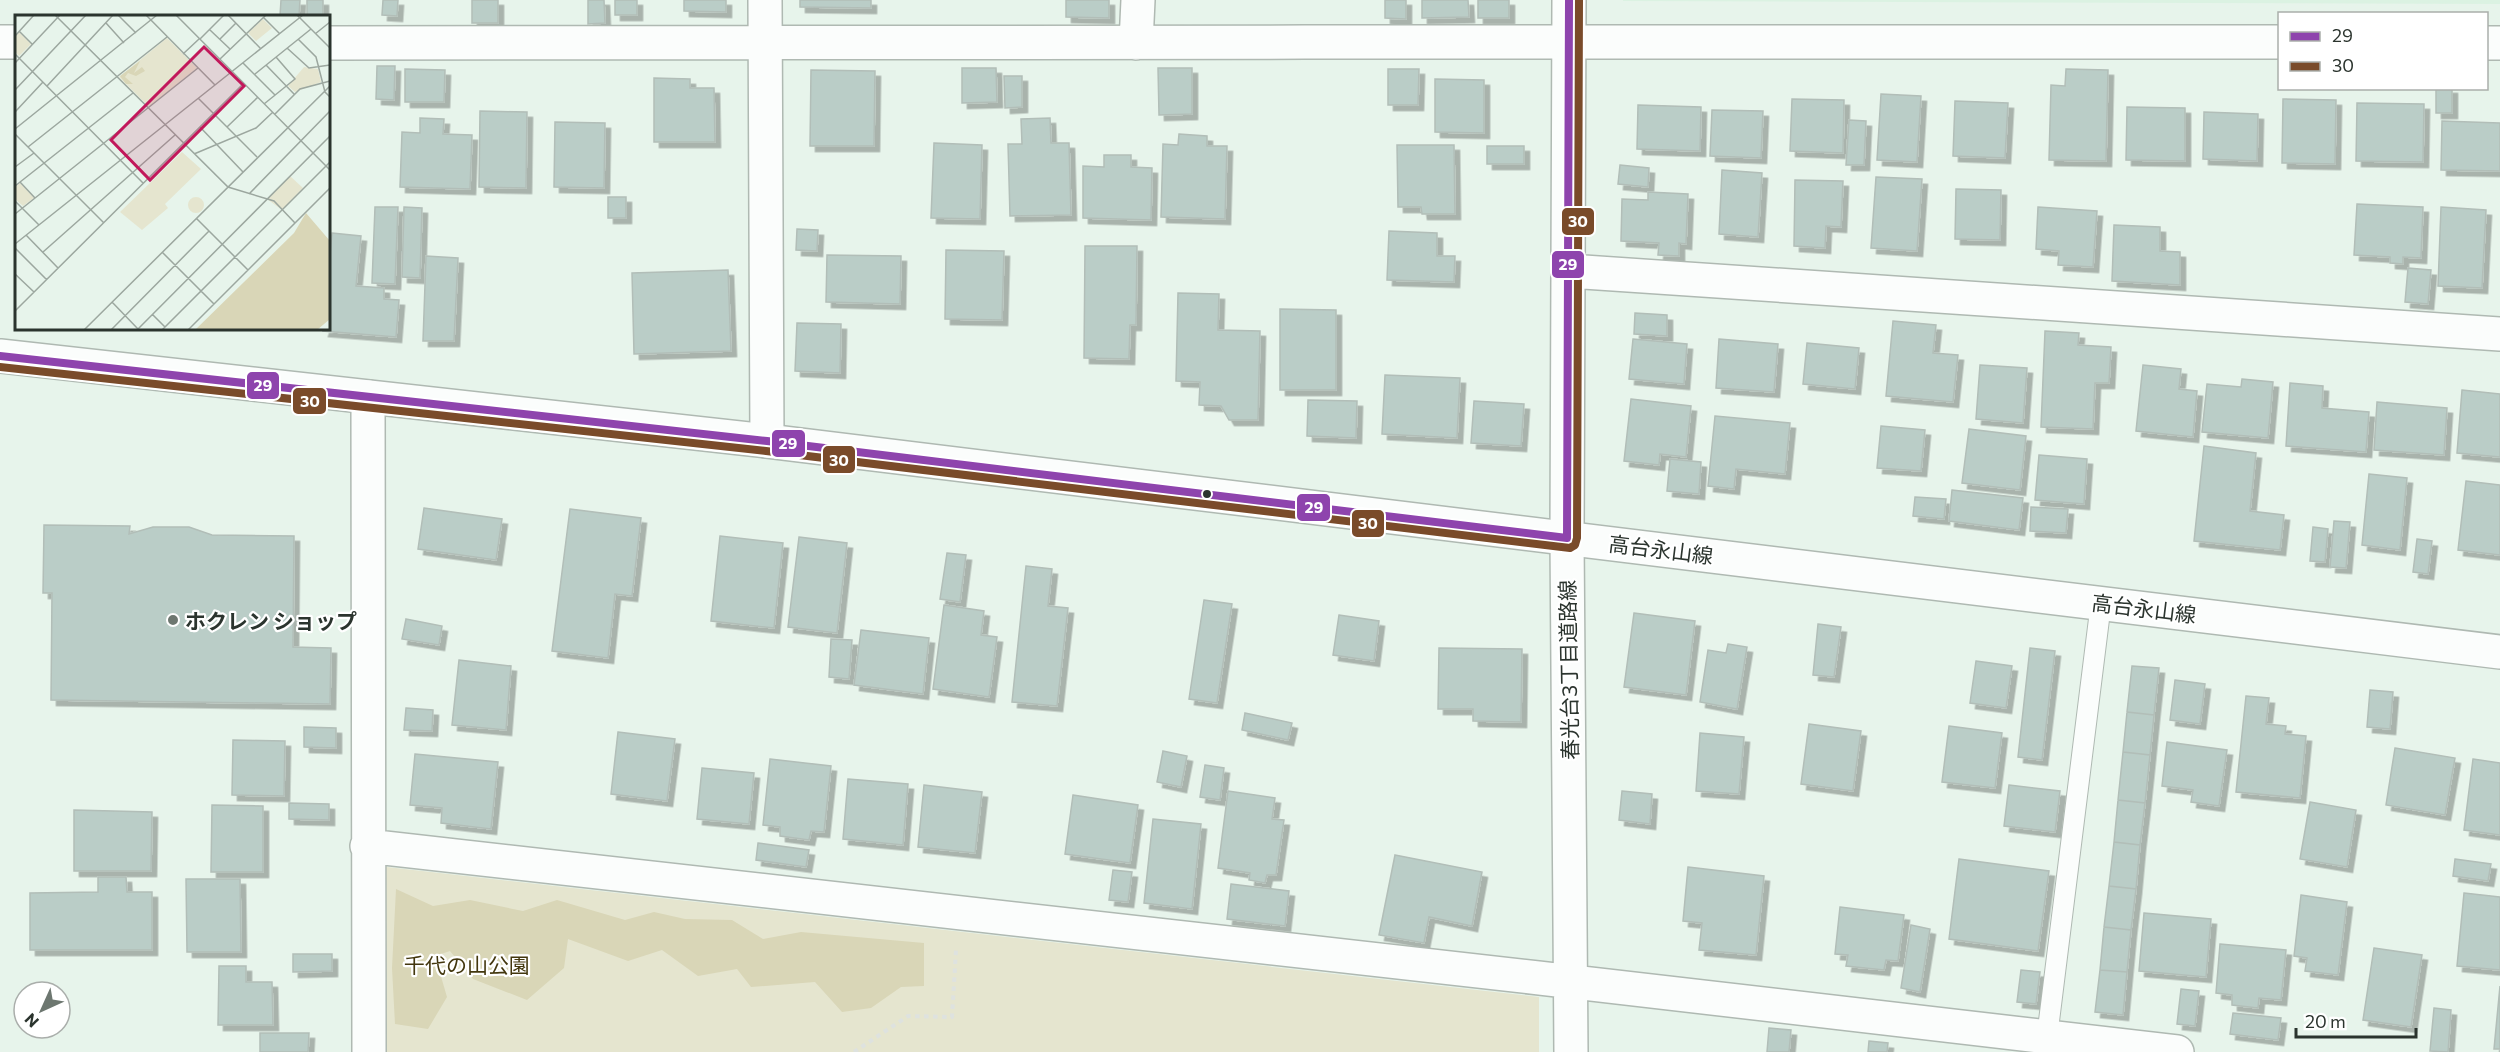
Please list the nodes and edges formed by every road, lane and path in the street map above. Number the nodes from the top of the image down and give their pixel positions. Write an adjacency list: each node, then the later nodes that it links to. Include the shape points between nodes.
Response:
1 (765, 0): 7 (street)
2 (1138, 0): 8 (street)
3 (1569, 0): 4 (street, 春光台3丁目道路線)
4 (1570, 40): 5 (street); 8 (street); 9 (street, 春光台3丁目道路線)
5 (2278, 42)
6 (330, 43): 7 (street)
7 (765, 44): 8 (street); 13 (street)
8 (1136, 44)
9 (1569, 271): 10 (street); 14 (street, 春光台3丁目道路線)
10 (2500, 334)
11 (0, 356): 12 (street, 高台永山線)
12 (368, 397): 13 (street, 高台永山線); 17 (street)
13 (767, 441): 14 (street, 高台永山線)
14 (1567, 538): 15 (street, 高台永山線); 19 (street, 春光台3丁目道路線)
15 (2102, 603): 16 (street, 高台永山線); 20 (lane)
16 (2500, 651)
17 (367, 846): 18 (street); 21 (street)
18 (958, 914): 19 (street); 22 (path, via 952,1017 908,1016)
19 (1571, 980): 20 (street); 23 (street, 春光台3丁目道路線)
20 (2047, 1036): 24 (street)
21 (369, 1052)
22 (854, 1052)
23 (1571, 1052)
24 (2177, 1052)

